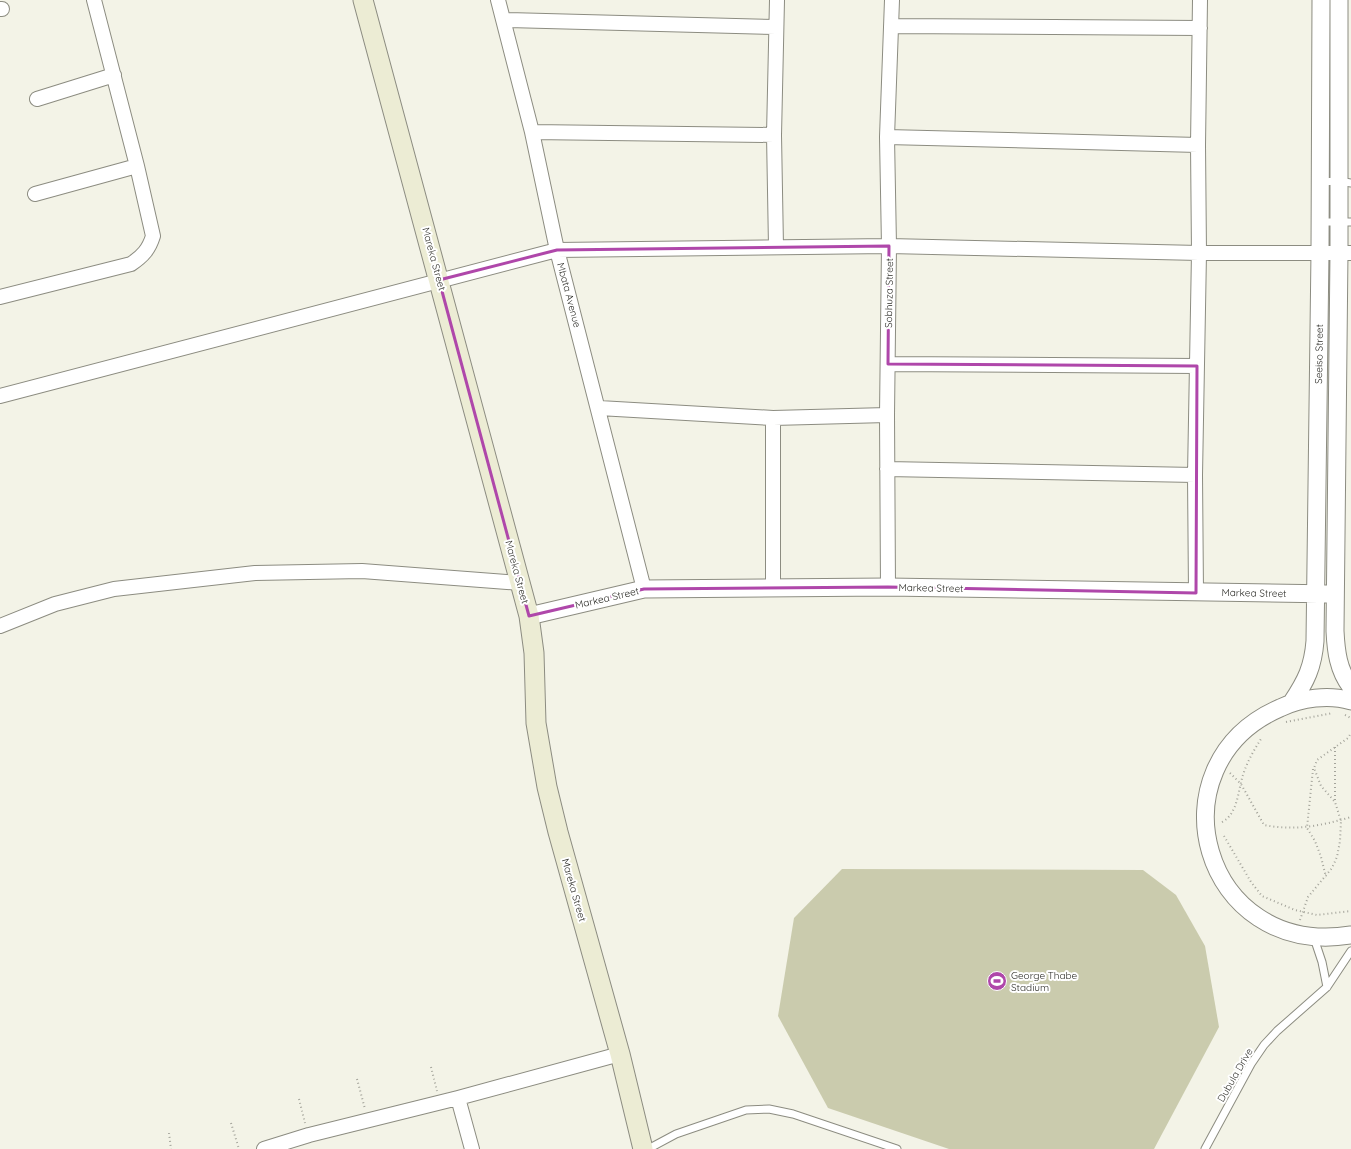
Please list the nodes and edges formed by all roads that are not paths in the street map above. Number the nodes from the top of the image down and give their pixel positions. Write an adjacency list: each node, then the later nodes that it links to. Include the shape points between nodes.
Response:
1 (94, 0): 15 (street)
2 (363, 0): 33 (main road, Mareka Street)
3 (498, 0): 9 (street, Mbata Avenue)
4 (777, 0): 11 (street)
5 (892, 0): 10 (street, Sobhuza Street)
6 (1200, 0): 12 (street)
7 (1321, 0): 13 (street, Seeiso Street)
8 (1339, 0): 14 (street, Seeiso Street)
9 (504, 20): 11 (street); 17 (street, Mbata Avenue)
10 (891, 26): 12 (street); 19 (street, Sobhuza Street)
11 (776, 27): 18 (street)
12 (1200, 28): 20 (street)
13 (1320, 38): 14 (street); 22 (street, Seeiso Street)
14 (1345, 38): 23 (street, Seeiso Street)
15 (114, 75): 16 (street); 21 (street)
16 (37, 99)
17 (532, 132): 18 (street); 29 (street, Mbata Avenue)
18 (774, 134): 28 (street)
19 (887, 137): 20 (street); 27 (street, Sobhuza Street)
20 (1198, 145): 32 (street)
21 (137, 166): 24 (street); 34 (street, via 153,236 141,257 131,264)
22 (1320, 182): 23 (lane); 25 (street, Seeiso Street)
23 (1345, 182): 26 (street, Seeiso Street)
24 (35, 194)
25 (1320, 222): 26 (lane); 30 (street, Seeiso Street)
26 (1345, 222): 31 (street, Seeiso Street)
27 (889, 246): 28 (street); 32 (street); 35 (street, Sobhuza Street)
28 (776, 247): 29 (street)
29 (557, 250): 33 (street); 38 (street, Mbata Avenue)
30 (1320, 252): 31 (street); 32 (street); 48 (street, Seeiso Street)
31 (1345, 252): 49 (street, Seeiso Street)
32 (1199, 253): 36 (street)
33 (439, 280): 37 (street); 43 (main road, Mareka Street)
34 (0, 296)
35 (888, 364): 36 (street); 39 (street, Sobhuza Street)
36 (1197, 366): 42 (street)
37 (0, 396)
38 (599, 408): 40 (street); 46 (street, Mbata Avenue)
39 (886, 415): 40 (street); 41 (street, Sobhuza Street)
40 (773, 418): 45 (street)
41 (888, 469): 42 (street); 44 (street, Sobhuza Street)
42 (1195, 475): 47 (street)
43 (520, 583): 50 (main road, Mareka Street); 51 (street, via 362,571 255,574 114,589 55,604)
44 (888, 587): 45 (street, Markea Street); 47 (street, Markea Street)
45 (773, 589): 46 (street, Markea Street)
46 (644, 590): 50 (street, Markea Street)
47 (1196, 593): 48 (street, Markea Street)
48 (1317, 594): 49 (street, Markea Street); 54 (street, Seeiso Street, via 1313,661 1306,680)
49 (1335, 594): 52 (street, Seeiso Street, via 1337,658 1343,676)
50 (529, 616): 59 (main road, Mareka Street, via 534,653 536,723 547,787)
51 (0, 626)
52 (1351, 687)
53 (1351, 700): 54 (street, via 1319,698)
54 (1292, 702): 56 (street, via 1262,715 1238,736 1219,762 1208,792 1205,824 1208,846 1215,867 1226,886 1257,918 1277,928)
55 (1351, 935): 56 (street, via 1331,938)
56 (1306, 937): 58 (lane, via 1322,962)
57 (1351, 951): 58 (lane, Dubula Drive)
58 (1327, 987): 67 (lane, Dubula Drive, via 1264,1045)
59 (620, 1054): 60 (street); 64 (main road, Mareka Street)
60 (458, 1098): 61 (street, via 368,1120); 63 (street)
61 (304, 1141): 62 (street)
62 (264, 1149)
63 (472, 1149)
64 (643, 1149)
65 (648, 1149): 66 (lane, via 676,1134 746,1110 768,1109 793,1114)
66 (897, 1149)
67 (1205, 1149)

